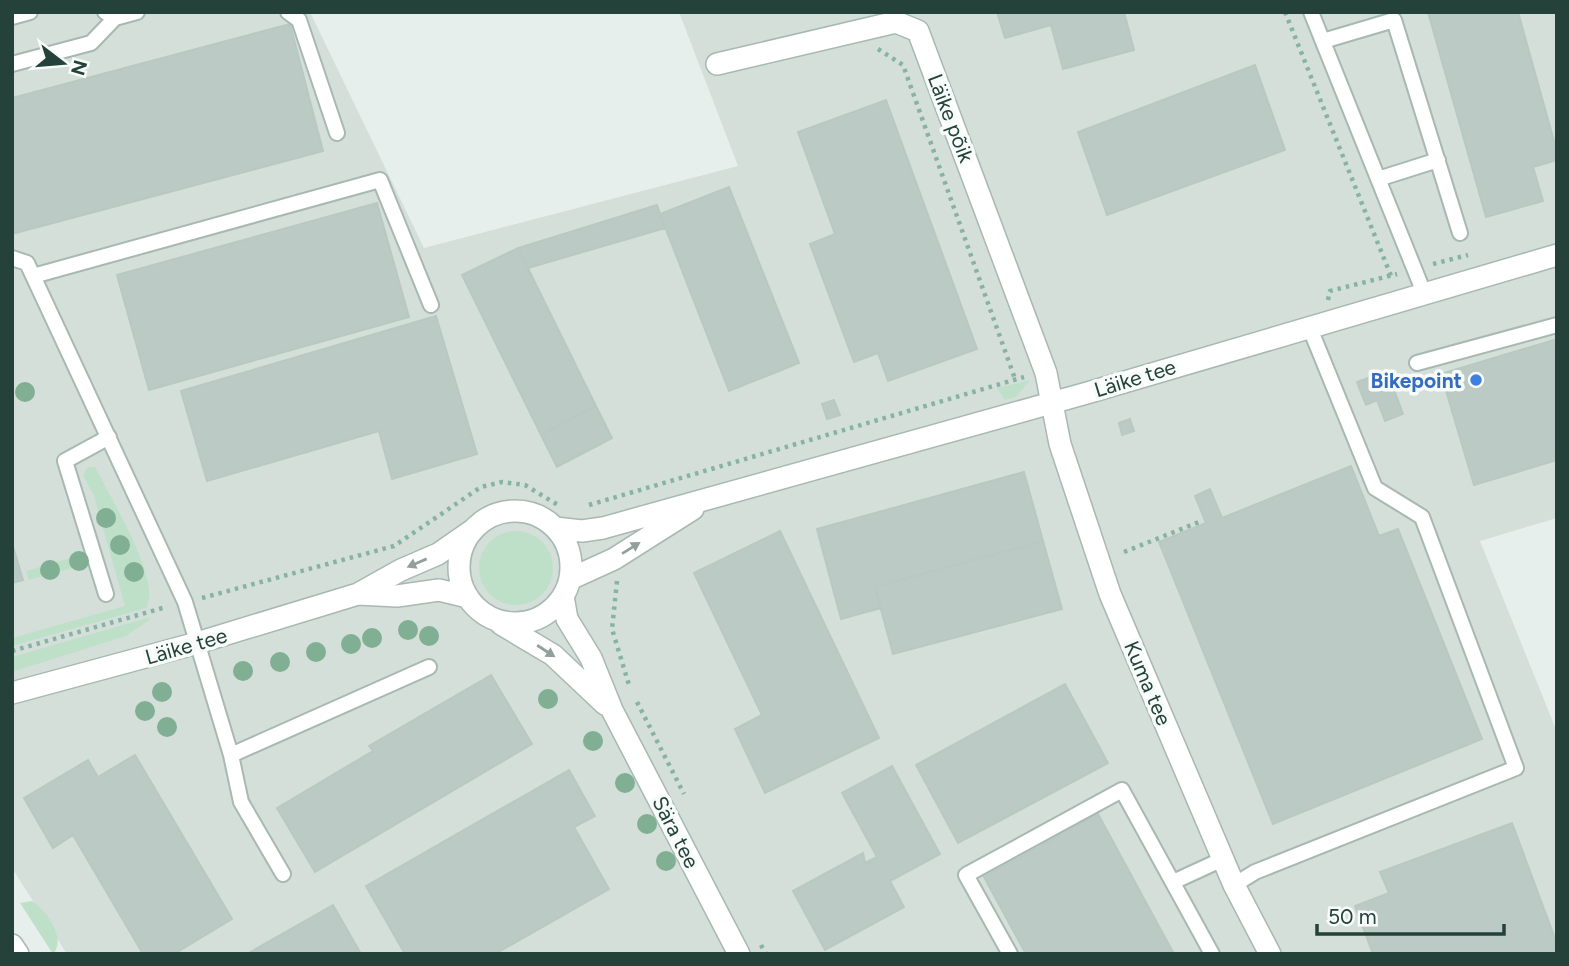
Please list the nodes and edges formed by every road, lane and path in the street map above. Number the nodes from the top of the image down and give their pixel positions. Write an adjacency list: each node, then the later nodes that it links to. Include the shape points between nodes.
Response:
1 (30, 12): 7 (lane)
2 (137, 12): 6 (lane)
3 (288, 12): 12 (lane, via 299,20)
4 (1285, 12): 19 (path)
5 (1311, 12): 8 (lane)
6 (110, 15): 10 (lane, via 91,43)
7 (12, 17)
8 (1323, 41): 13 (lane, via 1394,20); 14 (lane)
9 (872, 49): 28 (path, via 890,54 903,65 1015,379)
10 (12, 64)
11 (717, 64): 25 (street, Läike põik, via 896,22 918,31 1046,373)
12 (337, 133)
13 (1438, 160): 14 (lane); 15 (lane)
14 (1378, 178): 20 (lane)
15 (1460, 233)
16 (1557, 255): 20 (street, Läike tee)
17 (12, 258): 18 (lane, via 27,263)
18 (33, 276): 21 (lane, via 380,180); 26 (lane)
19 (1391, 276)
20 (1424, 293): 23 (street, Läike tee)
21 (430, 304)
22 (1557, 325): 24 (lane)
23 (1308, 326): 25 (street, Läike tee); 53 (lane, via 1375,488 1422,517 1516,768 1255,872)
24 (1418, 363)
25 (1051, 402): 27 (street, Läike tee); 50 (street, Kuma tee, via 1060,444 1110,594)
26 (109, 438): 38 (lane, via 65,461); 41 (lane)
27 (711, 498): 33 (street, Läike tee); 36 (street, Läike tee, one-way to 27)
28 (596, 503): 29 (path); 33 (path)
29 (586, 506)
30 (568, 508): 41 (path, via 525,485 502,482 481,487 394,545)
31 (1199, 522): 35 (path)
32 (555, 528): 33 (street, Läike tee); 34 (street, via 541,517 505,512); 37 (street, via 571,561)
33 (603, 528)
34 (474, 529): 39 (street, Läike tee, one-way to 39, via 438,554); 40 (street, via 459,562 460,580)
35 (1124, 552)
36 (614, 559): 37 (street, Läike tee); 49 (path, via 618,577 612,629 618,652 632,693)
37 (567, 588): 42 (street, via 552,609 529,621 504,622); 47 (street, Sära tee, via 567,619)
38 (106, 594)
39 (358, 594): 40 (street, Läike tee, via 397,596 439,590); 43 (street, Läike tee)
40 (468, 597): 42 (street)
41 (185, 602): 43 (lane); 44 (path)
42 (487, 616): 47 (street, Sära tee, one-way to 47, via 553,655)
43 (197, 643): 46 (street, Läike tee); 48 (lane)
44 (12, 650)
45 (429, 667): 48 (lane)
46 (12, 693)
47 (612, 710): 57 (street, Sära tee)
48 (231, 755): 51 (lane, via 241,802)
49 (687, 800)
50 (1223, 859): 52 (lane); 53 (street, Kuma tee)
51 (283, 874)
52 (1173, 882): 59 (lane, via 1122,789 967,875); 60 (lane)
53 (1234, 885): 61 (street, Kuma tee)
54 (760, 942): 58 (path)
55 (12, 945): 56 (street)
56 (18, 954)
57 (739, 954)
58 (766, 954)
59 (1010, 954)
60 (1212, 954)
61 (1270, 954)

